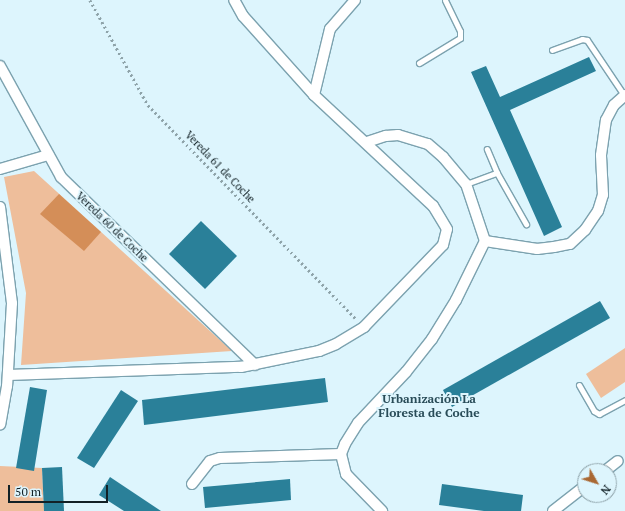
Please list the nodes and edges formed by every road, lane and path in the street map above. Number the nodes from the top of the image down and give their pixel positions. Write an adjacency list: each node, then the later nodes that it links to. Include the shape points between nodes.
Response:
1 (90, 0): 19 (path, Vereda 61 de Coche, via 148,105)
2 (234, 0): 8 (street, via 243,16)
3 (355, 0): 8 (street, via 330,29)
4 (445, 0): 6 (lane, via 460,31 460,38)
5 (552, 50): 9 (lane, via 582,39 587,40)
6 (419, 63)
7 (0, 66): 12 (street, Vereda 60 de Coche)
8 (314, 95): 10 (street)
9 (625, 95): 18 (street, via 614,105 606,120 601,155 603,195 598,212 585,230 570,244 537,249)
10 (367, 142): 15 (street, via 398,135 428,144); 19 (street, via 384,162 424,196 447,229 443,245)
11 (487, 149): 14 (lane)
12 (48, 155): 13 (street); 20 (street, Vereda 60 de Coche, via 61,177)
13 (0, 169)
14 (497, 173): 15 (lane); 17 (lane)
15 (466, 184): 18 (street)
16 (0, 207): 21 (street, via 12,304)
17 (526, 224)
18 (485, 242): 25 (street, via 456,300 432,339 406,372 358,424)
19 (364, 327): 20 (street, via 319,351)
20 (254, 365): 21 (street, via 172,371)
21 (8, 375): 24 (street)
22 (579, 385): 23 (lane, via 599,414)
23 (625, 400)
24 (0, 424)
25 (341, 454): 28 (street, via 220,458 210,461); 30 (street, via 346,474)
26 (618, 461): 27 (street)
27 (615, 463)
28 (192, 484)
29 (577, 492): 31 (street)
30 (382, 511)
31 (553, 511)

